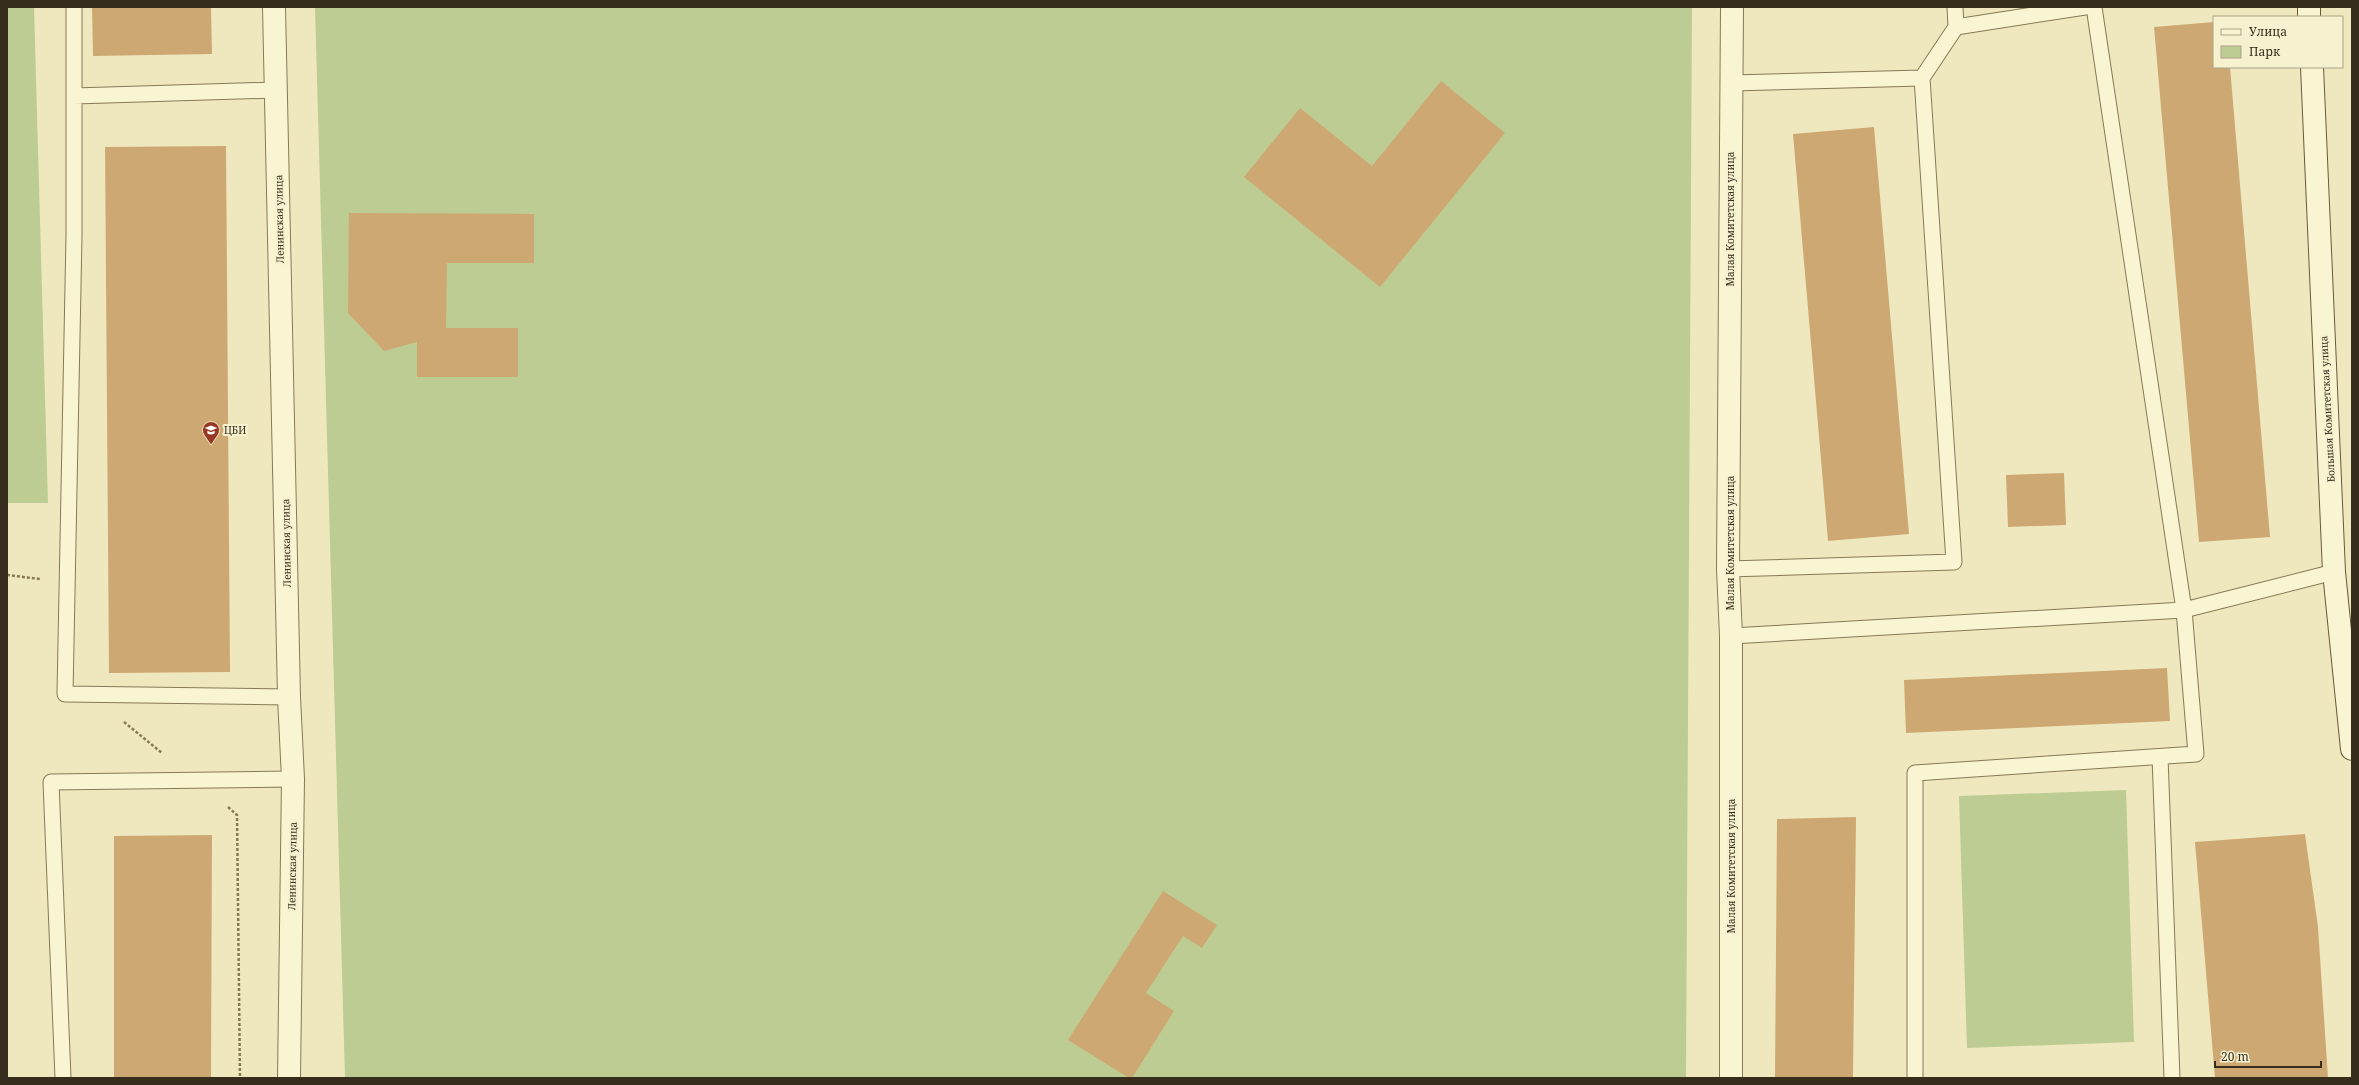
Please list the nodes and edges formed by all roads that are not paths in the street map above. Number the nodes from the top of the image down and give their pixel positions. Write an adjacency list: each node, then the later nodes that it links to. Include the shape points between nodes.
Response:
1 (74, 7): 12 (lane)
2 (274, 7): 11 (street, Ленинская улица)
3 (1732, 7): 10 (street, Малая Комитетская улица)
4 (1955, 7): 7 (lane)
5 (2085, 7): 7 (lane)
6 (2094, 7): 15 (lane)
7 (1956, 27): 9 (lane)
8 (2312, 68): 14 (street, Большая Комитетская улица)
9 (1922, 78): 10 (lane); 13 (lane, via 1954,562)
10 (1731, 83): 13 (street, Малая Комитетская улица)
11 (277, 90): 12 (lane); 17 (street, Ленинская улица)
12 (74, 96): 17 (lane, via 74,251 65,694)
13 (1728, 569): 16 (street, Малая Комитетская улица)
14 (2334, 572): 15 (lane); 18 (street, Большая Комитетская улица)
15 (2184, 610): 16 (lane); 19 (lane, via 2196,754)
16 (1731, 636): 23 (street, Малая Комитетская улица)
17 (289, 697): 20 (street, Ленинская улица)
18 (2352, 749)
19 (2160, 757): 24 (lane, via 1914,773); 25 (lane)
20 (293, 779): 21 (lane, via 51,782); 22 (street, Ленинская улица)
21 (63, 1078)
22 (289, 1078)
23 (1731, 1078)
24 (1915, 1078)
25 (2172, 1078)

